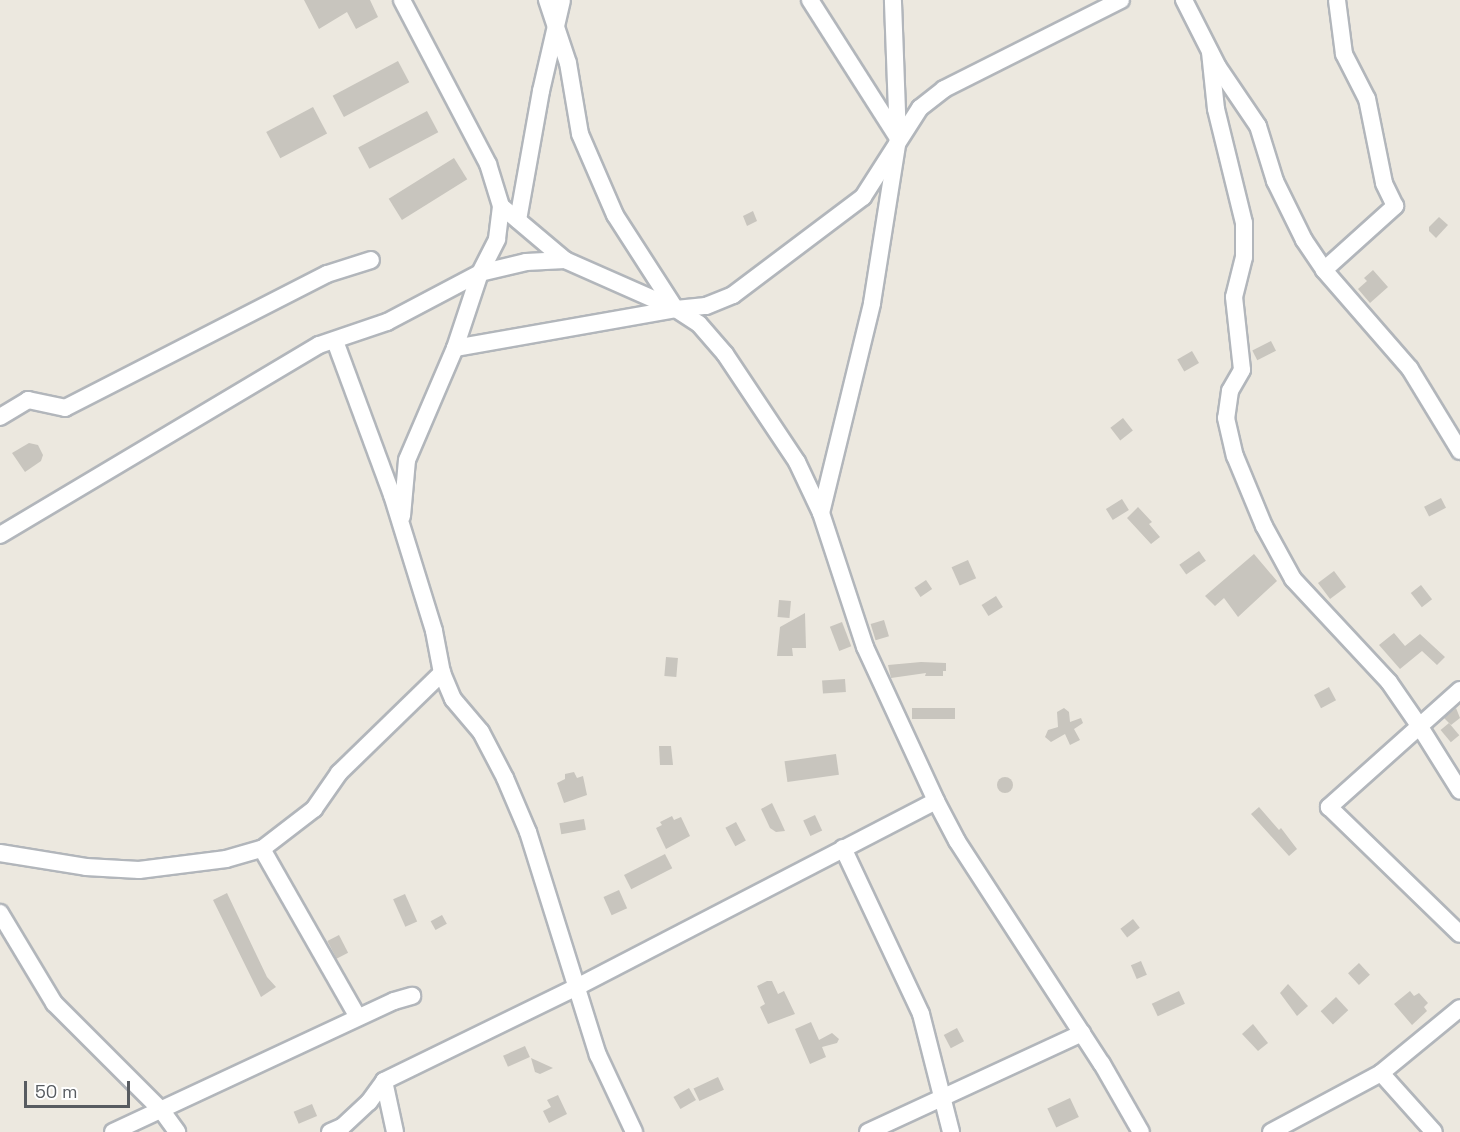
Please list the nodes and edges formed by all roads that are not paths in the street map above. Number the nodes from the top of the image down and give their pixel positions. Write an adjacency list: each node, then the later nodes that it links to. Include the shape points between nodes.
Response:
1 (402, 0): 12 (street, via 488,164)
2 (547, 0): 9 (street)
3 (562, 0): 9 (street)
4 (810, 0): 11 (street)
5 (893, 0): 11 (street)
6 (1121, 0): 11 (street, via 944,89 920,108)
7 (1184, 0): 10 (street)
8 (1337, 0): 16 (street, via 1344,54 1367,99 1384,183 1395,206)
9 (556, 28): 13 (street); 18 (street, via 568,63 580,134 615,215)
10 (1210, 52): 16 (street, via 1258,126 1284,203); 28 (street, via 1216,109 1244,223 1244,257 1234,297 1242,370 1230,391 1226,418 1235,456 1264,526 1293,579 1389,682)
11 (898, 139): 18 (street, via 862,197 844,211 733,295 706,306); 23 (street, via 872,303)
12 (501, 206): 13 (street); 17 (street, via 497,239)
13 (518, 220): 15 (street)
14 (371, 260): 21 (street, via 327,274 65,408 28,400)
15 (565, 260): 17 (street, via 526,262); 18 (street)
16 (1324, 270): 22 (street, via 1410,369)
17 (480, 273): 19 (street, via 387,322); 20 (street)
18 (676, 309): 20 (street); 23 (street, via 699,324 725,354 797,462)
19 (335, 341): 24 (street); 25 (street, via 319,345)
20 (455, 348): 24 (street, via 407,460)
21 (0, 417)
22 (1460, 451)
23 (821, 513): 30 (street, via 865,647)
24 (401, 525): 26 (street, via 434,631)
25 (0, 535)
26 (441, 673): 32 (street, via 339,773 315,809); 36 (street, via 453,699 481,732 528,832)
27 (1460, 690): 28 (street)
28 (1420, 726): 29 (street); 35 (street, via 1329,807)
29 (1460, 791)
30 (936, 801): 31 (street); 40 (street, via 957,842)
31 (843, 848): 36 (street); 43 (street, via 921,1014)
32 (262, 849): 33 (street, via 226,859 138,870 86,867); 39 (street)
33 (0, 853)
34 (0, 913): 44 (street, via 54,1003)
35 (1460, 934)
36 (577, 987): 42 (street); 45 (street)
37 (412, 996): 39 (street)
38 (1460, 1008): 41 (street)
39 (358, 1017): 44 (street)
40 (1083, 1034): 43 (street); 52 (street)
41 (1381, 1073): 53 (street); 54 (street)
42 (384, 1081): 48 (street, via 369,1102 342,1127); 49 (street)
43 (941, 1098): 50 (street); 51 (street)
44 (162, 1111): 46 (street); 47 (street)
45 (627, 1128)
46 (113, 1132)
47 (177, 1132)
48 (330, 1132)
49 (395, 1132)
50 (868, 1132)
51 (951, 1132)
52 (1141, 1132)
53 (1271, 1132)
54 (1434, 1132)

